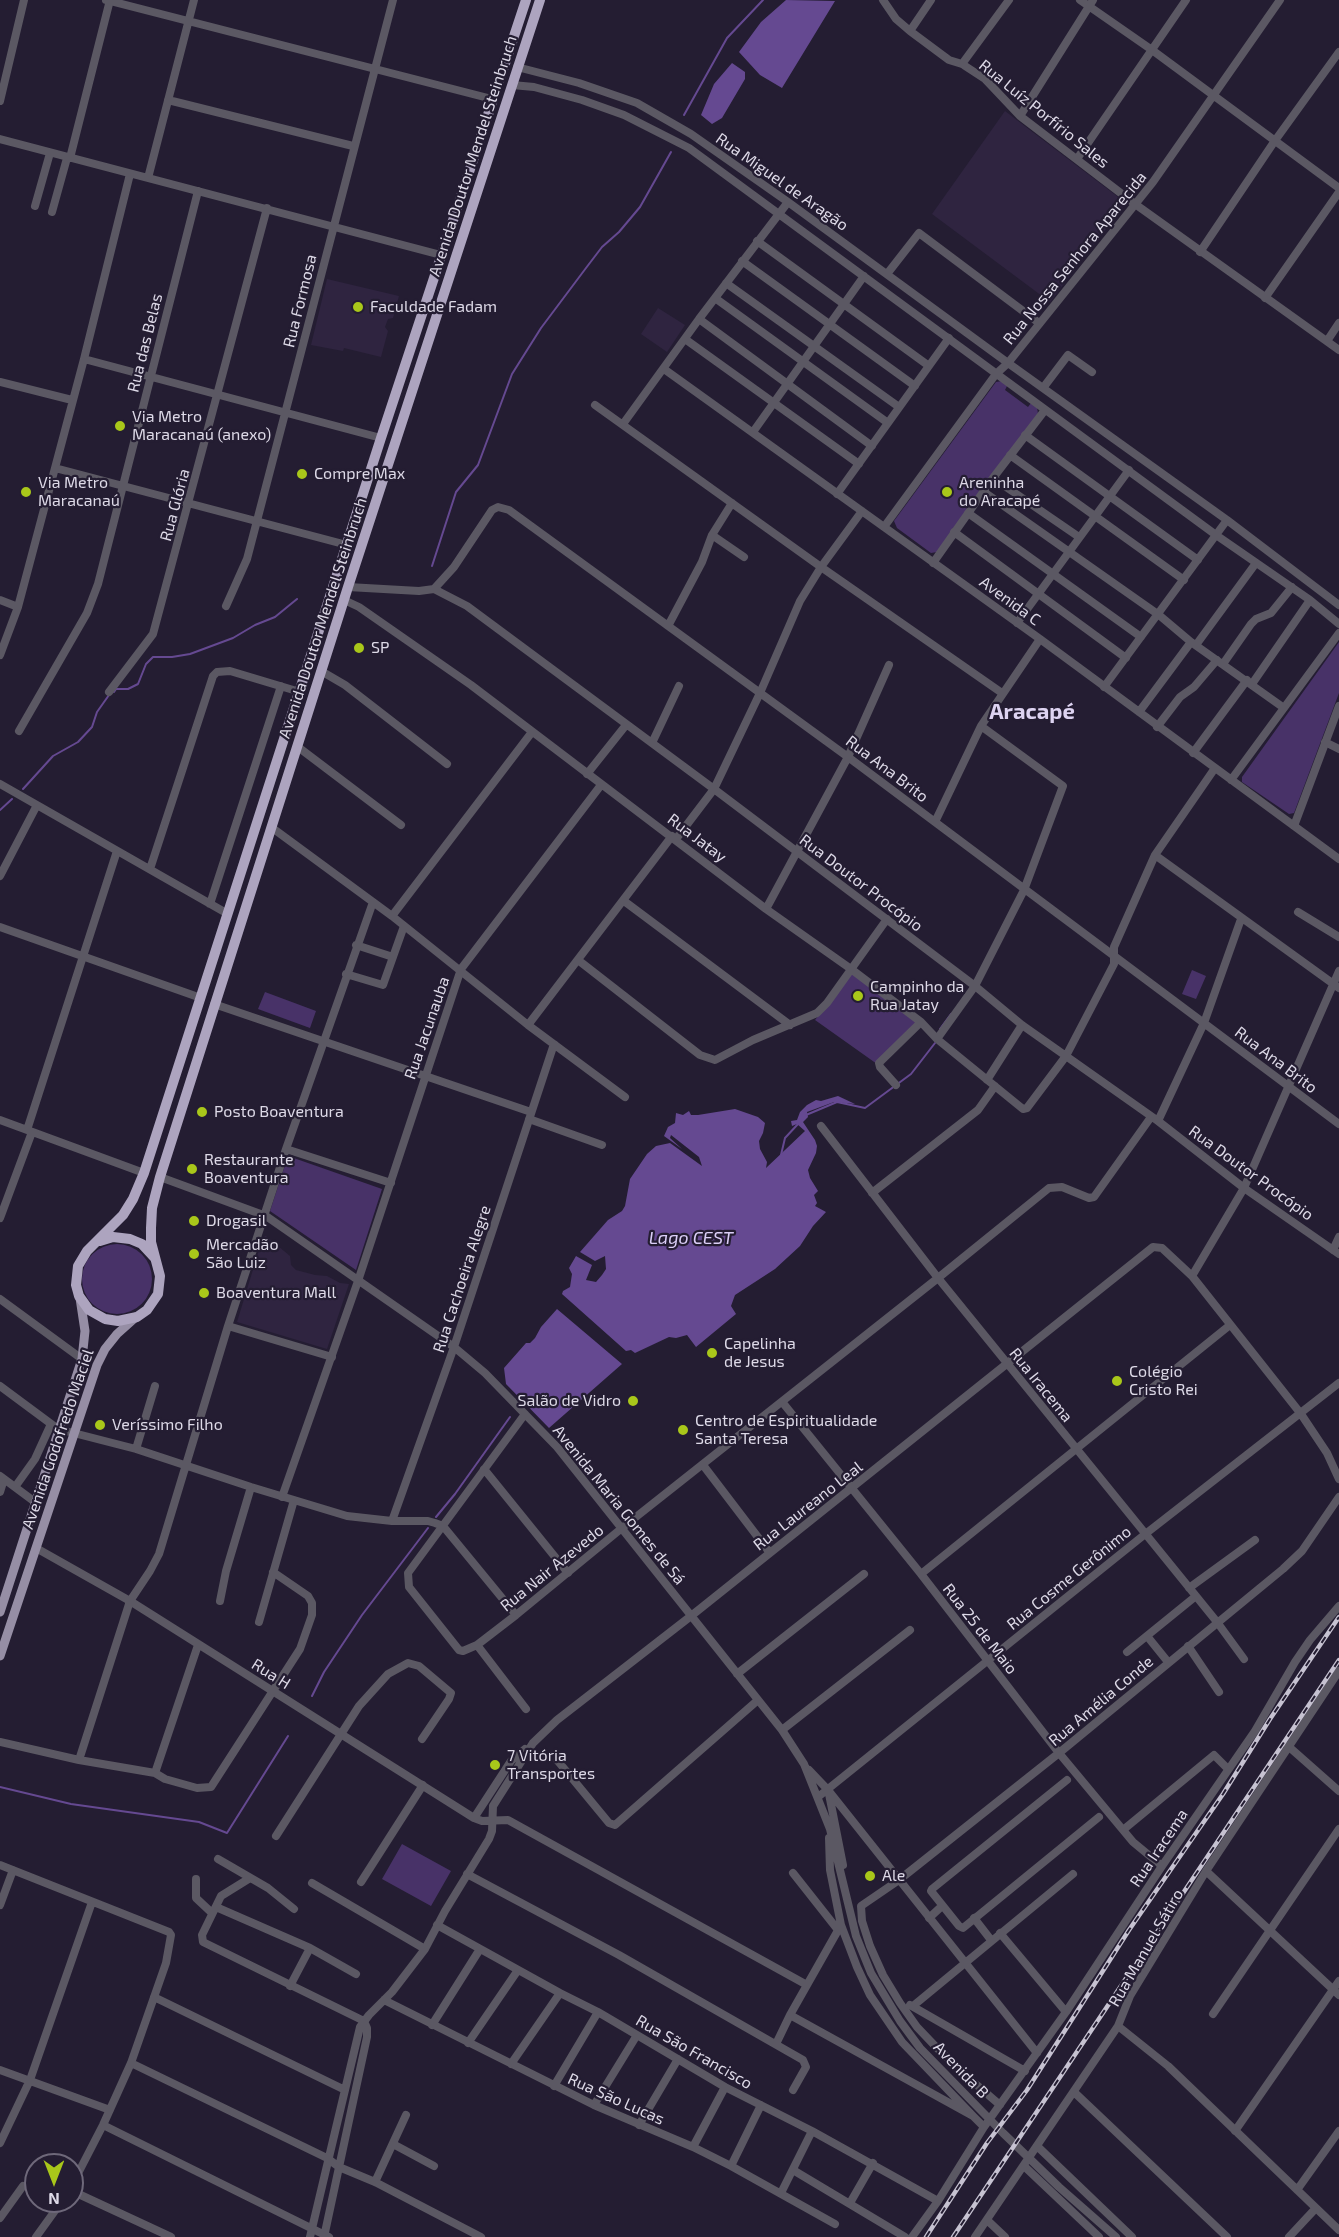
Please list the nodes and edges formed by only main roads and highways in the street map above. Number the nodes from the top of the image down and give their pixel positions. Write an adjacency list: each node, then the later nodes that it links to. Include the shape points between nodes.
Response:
1 (526, 0): 3 (highway, Avenida Doutor Mendel Steinbruch)
2 (540, 0): 4 (highway, Avenida Doutor Mendel Steinbruch)
3 (144, 1173): 5 (highway, Avenida Godofredo Maciel, via 134,1199)
4 (159, 1178): 6 (highway, Avenida Godofredo Maciel, via 151,1228)
5 (96, 1243): 6 (highway, via 113,1237 130,1239 142,1244); 7 (highway, Avenida Godofredo Maciel, via 78,1266)
6 (155, 1258): 8 (highway, Avenida Godofredo Maciel, via 160,1276 158,1294)
7 (79, 1296): 8 (highway, via 89,1310 105,1319); 9 (main road, Avenida Godofredo Maciel, via 85,1331 82,1359 55,1427)
8 (137, 1317): 10 (main road, Avenida Godofredo Maciel, via 105,1349 97,1365)
9 (0, 1612)
10 (0, 1656)

